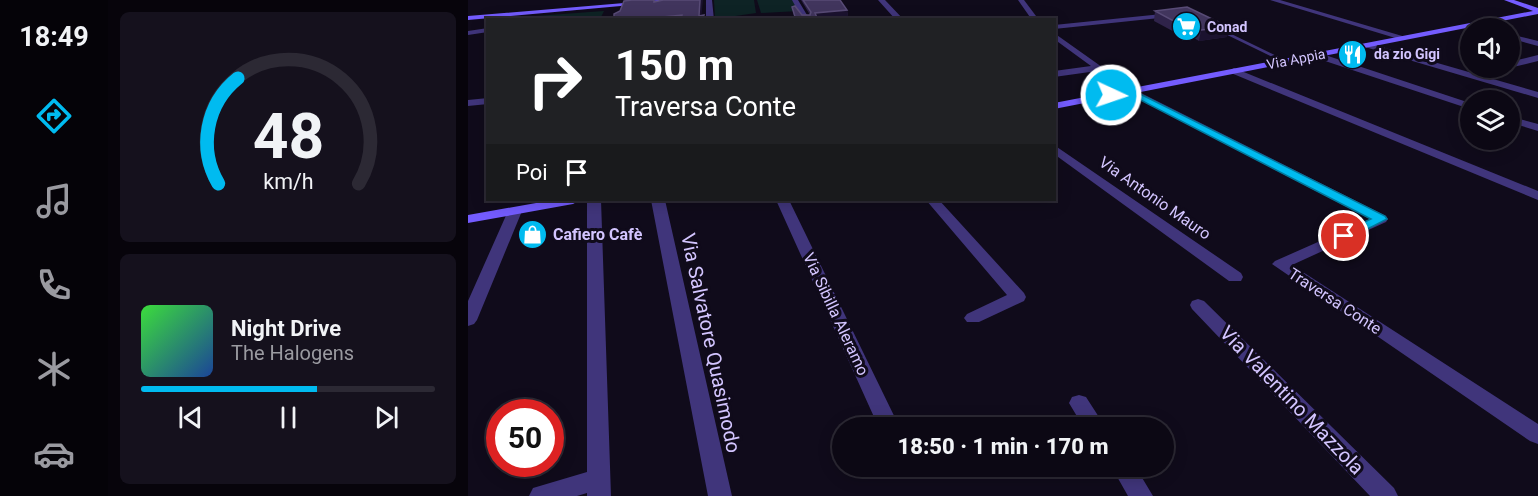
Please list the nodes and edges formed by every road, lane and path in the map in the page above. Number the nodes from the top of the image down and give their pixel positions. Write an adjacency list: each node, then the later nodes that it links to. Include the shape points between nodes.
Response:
1 (684, 0): 8 (main road)
2 (709, 0): 13 (street)
3 (795, 0): 14 (street)
4 (881, 0): 15 (street)
5 (1021, 0): 16 (street)
6 (1273, 0): 24 (street)
7 (1507, 0): 9 (main road)
8 (618, 6): 11 (main road); 12 (street)
9 (1538, 11): 17 (main road, Via Appia)
10 (1169, 15): 19 (street)
11 (468, 18)
12 (615, 18)
13 (710, 18)
14 (806, 18)
15 (899, 18)
16 (1034, 18)
17 (1504, 18)
18 (1210, 25): 30 (lane)
19 (1056, 27)
20 (1460, 27): 24 (main road, Via Appia)
21 (486, 30): 22 (street)
22 (468, 33)
23 (1056, 36): 32 (street)
24 (1406, 38): 27 (main road, Via Appia)
25 (1520, 39): 26 (street)
26 (1538, 44)
27 (1368, 45): 28 (main road, Via Appia); 36 (street)
28 (1316, 55): 30 (main road, Via Appia); 38 (street)
29 (1538, 58): 31 (street)
30 (1285, 61): 33 (main road, Via Appia)
31 (1520, 62)
32 (1098, 68): 34 (street); 35 (street)
33 (1234, 71): 35 (main road, Via Appia); 44 (street)
34 (1056, 74)
35 (1130, 91): 40 (main road, Via Appia); 59 (street, Traversa Conte, via 1381,219 1280,264)
36 (1538, 95)
37 (486, 101): 39 (street)
38 (1460, 103)
39 (468, 104)
40 (1056, 106)
41 (1520, 122): 42 (street)
42 (1538, 128)
43 (1056, 149): 52 (street, Via Antonio Mauro)
44 (1538, 196)
45 (568, 201): 50 (main road)
46 (594, 201): 61 (street)
47 (658, 201): 63 (street, Via Salvatore Quasimodo)
48 (782, 201): 57 (street, Via Sibilla Aleramo)
49 (933, 201): 54 (street, via 1018,297)
50 (515, 211): 51 (main road); 55 (street)
51 (468, 219)
52 (1235, 277)
53 (1198, 305): 65 (street, Via Valentino Mazzola)
54 (973, 318)
55 (468, 320)
56 (1079, 403): 58 (street)
57 (885, 417)
58 (1089, 417)
59 (1538, 435)
60 (1129, 477): 64 (street)
61 (598, 488): 62 (street)
62 (541, 496)
63 (720, 496)
64 (1141, 496)
65 (1386, 496)

